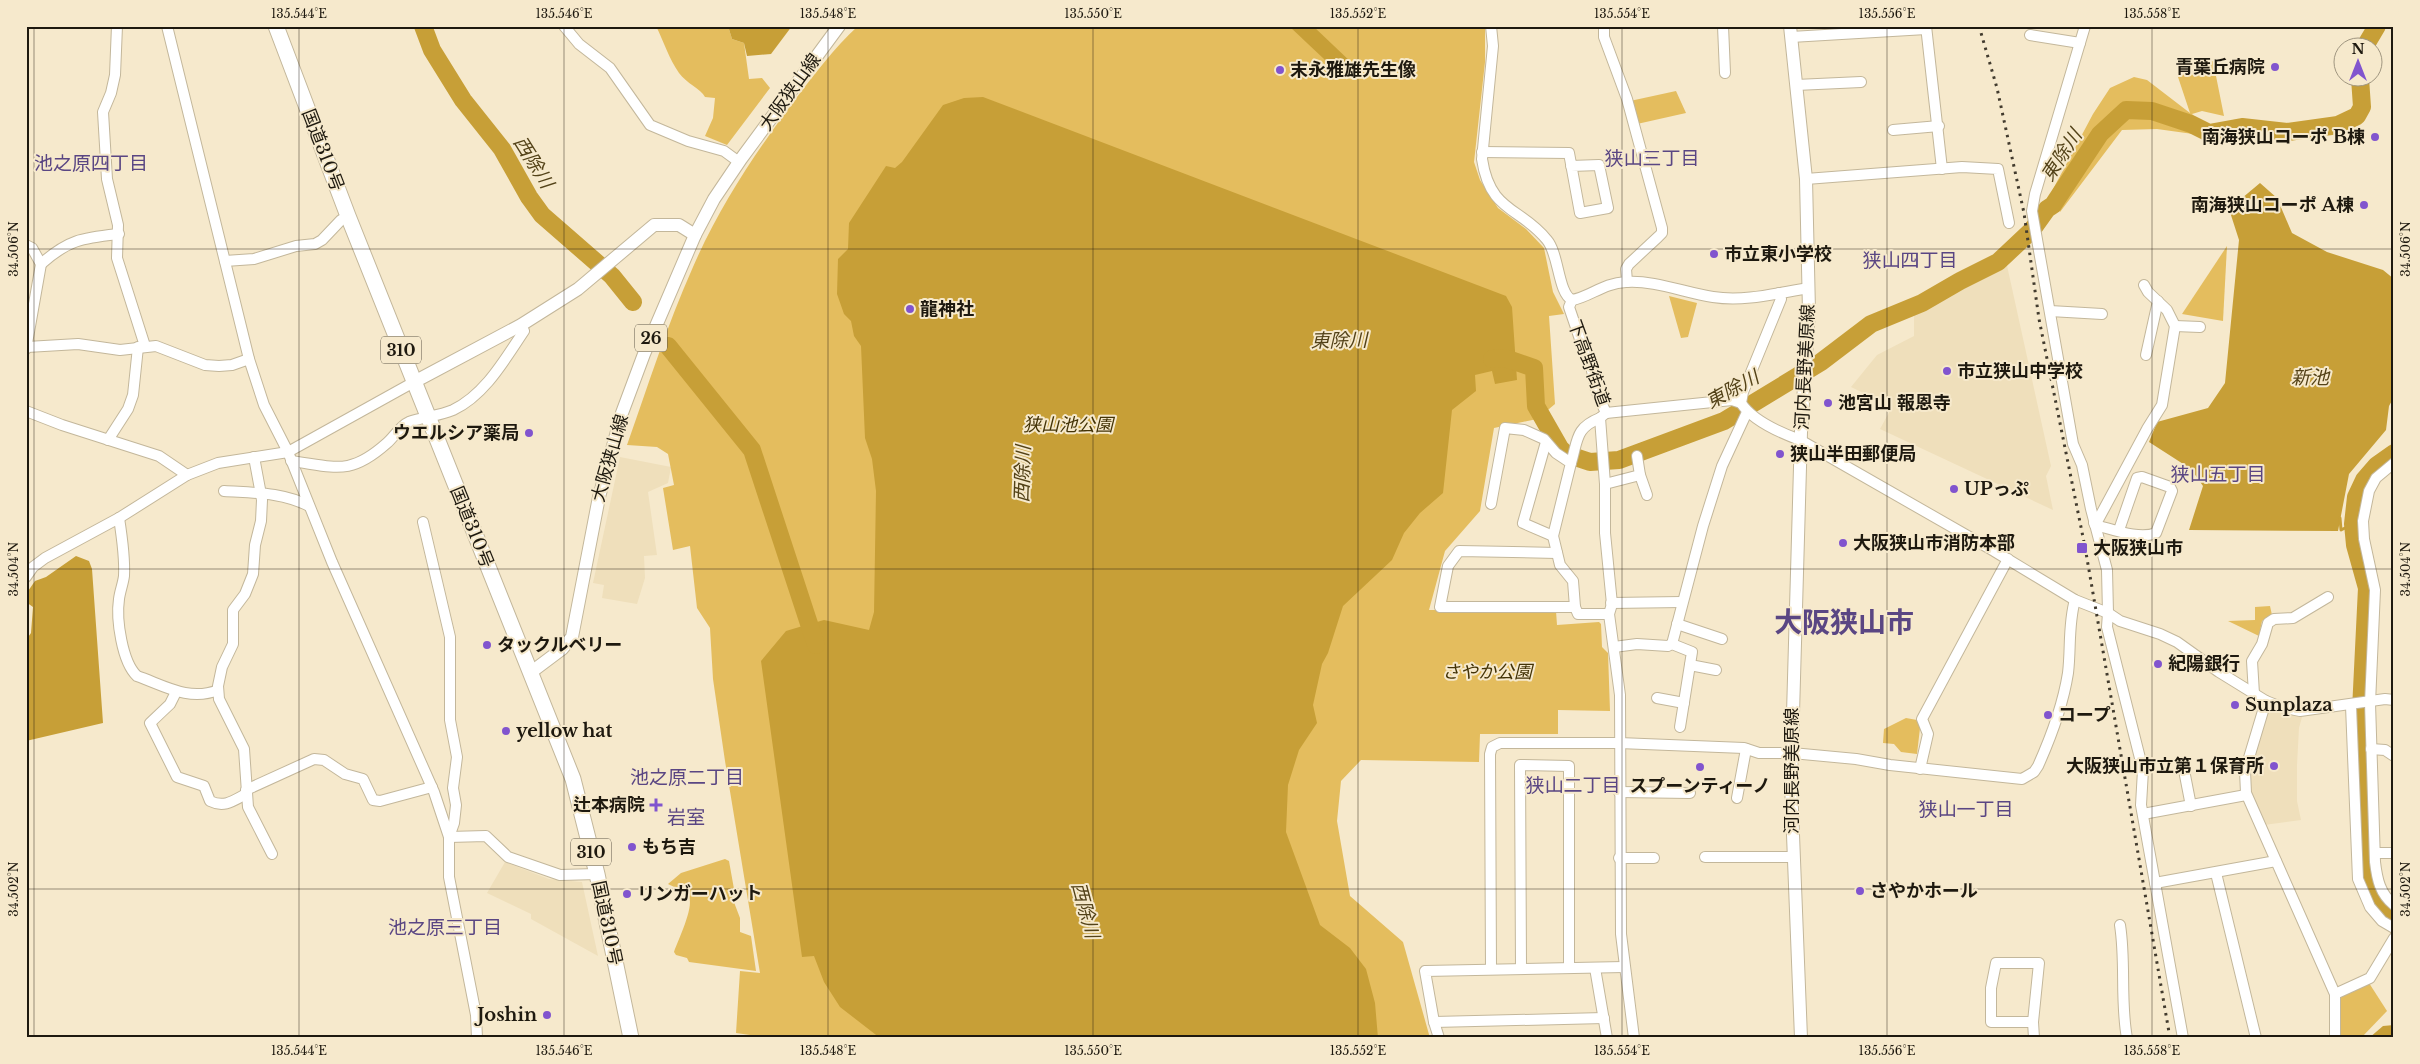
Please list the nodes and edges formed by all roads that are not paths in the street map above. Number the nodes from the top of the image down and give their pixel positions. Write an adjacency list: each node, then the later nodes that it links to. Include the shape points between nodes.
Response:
1 (117, 26): 26 (street, via 115,75 112,93 103,112 107,179)
2 (167, 26): 29 (street)
3 (276, 26): 24 (highway, 国道310号 / 310)
4 (564, 26): 20 (street, via 579,44 610,68 650,125 724,151)
5 (839, 26): 20 (main road, 大阪狭山線 / 26)
6 (1491, 26): 19 (street, 下高野街道)
7 (1604, 26): 31 (street, via 1604,37 1627,99 1662,228 1658,238 1629,264)
8 (1723, 26): 14 (street)
9 (2085, 26): 13 (street)
10 (1926, 28): 11 (street); 17 (street)
11 (1791, 31): 16 (main road, 河内長野美原線)
12 (2030, 35): 13 (street)
13 (2080, 43): 37 (street, via 2032,203)
14 (1725, 73)
15 (1861, 82): 16 (street)
16 (1796, 85): 23 (main road, 河内長野美原線)
17 (1939, 126): 18 (street); 22 (street)
18 (1893, 130)
19 (1482, 152): 21 (street, via 1569,153); 35 (street, 下高野街道, via 1484,173 1490,186 1508,209 1548,240 1565,293)
20 (739, 162): 27 (main road, 大阪狭山線 / 26, via 714,199)
21 (1571, 166): 21 (street, via 1599,165 1608,208 1580,213)
22 (1942, 169): 23 (street); 25 (street, via 1998,169)
23 (1806, 179): 33 (main road, 河内長野美原線)
24 (348, 216): 29 (street, via 315,244); 46 (highway, 国道310号 / 310)
25 (2009, 223)
26 (119, 234): 30 (street, via 71,242); 42 (street, via 117,258)
27 (696, 235): 39 (main road, via 678,225 654,225 578,289); 88 (main road, 大阪狭山線 / 26, via 622,413 599,497 572,637 562,649)
28 (26, 245): 30 (street, via 32,248)
29 (225, 261): 45 (street)
30 (42, 264): 43 (street)
31 (1627, 282): 34 (street, via 1734,299); 35 (street, via 1605,285)
32 (2144, 285): 36 (street)
33 (1809, 288): 34 (street); 52 (main road, 河内長野美原線)
34 (1779, 293): 47 (street, via 1781,300)
35 (1572, 300): 49 (street, 下高野街道, via 1569,307 1591,366)
36 (2158, 301): 40 (street, via 2168,310); 44 (street)
37 (2050, 310): 38 (street); 69 (street, via 2073,444 2082,465)
38 (2102, 314)
39 (521, 325): 46 (main road); 50 (street, via 524,331 481,388 453,410)
40 (2175, 326): 41 (street); 69 (street, via 2162,406)
41 (2200, 327)
42 (141, 347): 43 (street, via 120,350 78,344); 45 (street, via 156,346 205,365 232,365); 51 (street, via 128,410)
43 (27, 348)
44 (2146, 355)
45 (249, 359): 54 (street, via 264,404)
46 (414, 382): 50 (highway, 国道310号 / 310); 54 (street)
47 (1744, 408): 49 (street, 下高野街道, via 1732,400); 52 (street); 77 (street, via 1722,466)
48 (26, 411): 51 (street)
49 (1603, 416): 57 (street, via 1586,424 1580,431); 61 (street)
50 (429, 418): 54 (street, via 408,423 387,443 354,466 338,468); 88 (highway, 国道310号 / 310)
51 (108, 440): 59 (street, via 159,456)
52 (1800, 440): 73 (street); 102 (main road, 河内長野美原線)
53 (1546, 442): 57 (street, via 1556,453); 65 (street, via 1524,430 1505,428); 71 (street, via 1523,523)
54 (290, 456): 56 (street); 66 (street)
55 (1637, 456): 60 (street)
56 (254, 457): 59 (street, via 218,463); 63 (street)
57 (1572, 458): 71 (street)
58 (2394, 463): 96 (street, via 2372,484 2364,511 2364,539 2375,590)
59 (187, 475): 67 (street)
60 (1640, 475): 61 (street); 64 (street)
61 (1605, 484): 78 (street)
62 (224, 491): 63 (street)
63 (261, 493): 66 (street, via 292,498); 89 (street, via 261,521 253,574 245,594 233,610 233,644 222,667)
64 (1647, 494)
65 (1491, 504)
66 (309, 506): 106 (street)
67 (119, 518): 74 (street, via 45,558); 90 (street, via 124,566 119,599 122,651 137,676)
68 (423, 522): 114 (street, via 450,637 450,720 456,757 453,788 456,805)
69 (2094, 524): 70 (street); 80 (street, via 2107,570)
70 (2118, 530): 70 (street, via 2156,533 2172,490 2170,487 2137,478)
71 (1553, 536): 72 (street)
72 (1557, 553): 79 (street, via 1560,565 1573,581); 79 (street, via 1459,551 1448,566 1440,607)
73 (2008, 559): 76 (street); 105 (street, via 1922,719 1928,734)
74 (26, 577)
75 (2328, 597): 91 (street, via 2294,618 2274,619 2268,623 2262,644 2252,660)
76 (2075, 600): 80 (street); 105 (street, via 2069,623 2071,644 2065,690 2034,772 2022,779 2013,779)
77 (1682, 602): 78 (street); 82 (street)
78 (1611, 603): 81 (street)
79 (1575, 607): 81 (street, via 1578,614)
80 (2108, 613): 91 (street, via 2120,622 2177,642); 113 (street, via 2107,627 2143,770)
81 (1608, 614): 85 (street)
82 (1678, 624): 83 (street); 84 (street)
83 (1722, 639)
84 (1672, 644): 85 (street); 86 (street, via 1692,652)
85 (1614, 647): 99 (street, via 1620,695)
86 (1690, 666): 87 (street); 95 (street)
87 (1716, 670)
88 (530, 673): 124 (highway, 国道310号 / 310, via 573,778)
89 (218, 690): 90 (street, via 200,694); 107 (street, via 219,699 244,749)
90 (176, 692): 107 (street, via 170,704 150,723 177,777 204,786 210,801 217,805 226,805)
91 (2254, 694): 94 (street)
92 (1657, 698): 95 (street)
93 (2394, 700): 96 (street)
94 (2266, 701): 97 (street, via 2300,711); 110 (street, via 2244,771)
95 (1684, 703): 98 (street)
96 (2370, 703): 97 (street); 101 (street)
97 (2353, 705): 128 (street, via 2358,879 2370,907 2382,921)
98 (1680, 727)
99 (1619, 743): 100 (street); 108 (street); 131 (street, via 1500,743 1492,747)
100 (1746, 749): 102 (street, via 1759,753); 111 (street)
101 (2372, 749): 103 (street, via 2385,750); 116 (street)
102 (1792, 753): 105 (street); 118 (main road, 河内長野美原線)
103 (2394, 756)
104 (2183, 765): 112 (street)
105 (1920, 769)
106 (432, 787): 107 (street, via 373,800 363,779 345,774 324,760 314,759); 114 (street)
107 (246, 792): 117 (street, via 248,807)
108 (1619, 792): 109 (street); 120 (street)
109 (1690, 793)
110 (2246, 795): 112 (street); 122 (street)
111 (1737, 798)
112 (2191, 806): 113 (street)
113 (2143, 814): 125 (street)
114 (449, 837): 124 (street, via 486,836 508,857 560,875); 139 (street, via 449,876 476,1016)
115 (2394, 852): 116 (street)
116 (2375, 853): 126 (street, via 2379,885)
117 (272, 854)
118 (1793, 856): 119 (street); 144 (main road, 河内長野美原線)
119 (1705, 857)
120 (1619, 858): 121 (street); 130 (street)
121 (1654, 858)
122 (2276, 862): 123 (street); 135 (street)
123 (2216, 873): 125 (street); 148 (street)
124 (597, 874): 140 (highway, 国道310号 / 310)
125 (2155, 883): 147 (street)
126 (2394, 905)
127 (2120, 925): 146 (street)
128 (2394, 928)
129 (2394, 938): 135 (street, via 2370,978)
130 (1624, 967): 133 (street); 143 (street)
131 (1491, 968): 134 (street); 137 (street, via 1425,971)
132 (1569, 968): 133 (street); 134 (street); 134 (street, via 1569,766 1520,765)
133 (1595, 968): 136 (street)
134 (1521, 969)
135 (2335, 994): 149 (street)
136 (1604, 1018): 137 (street); 142 (street)
137 (1434, 1022): 141 (street)
138 (2033, 1022): 138 (street, via 2039,964 1996,964 1991,988 1991,1022); 145 (street)
139 (477, 1038)
140 (631, 1038)
141 (1439, 1038)
142 (1607, 1038)
143 (1634, 1038)
144 (1801, 1038)
145 (2034, 1038)
146 (2127, 1038)
147 (2183, 1038)
148 (2256, 1038)
149 (2336, 1038)

